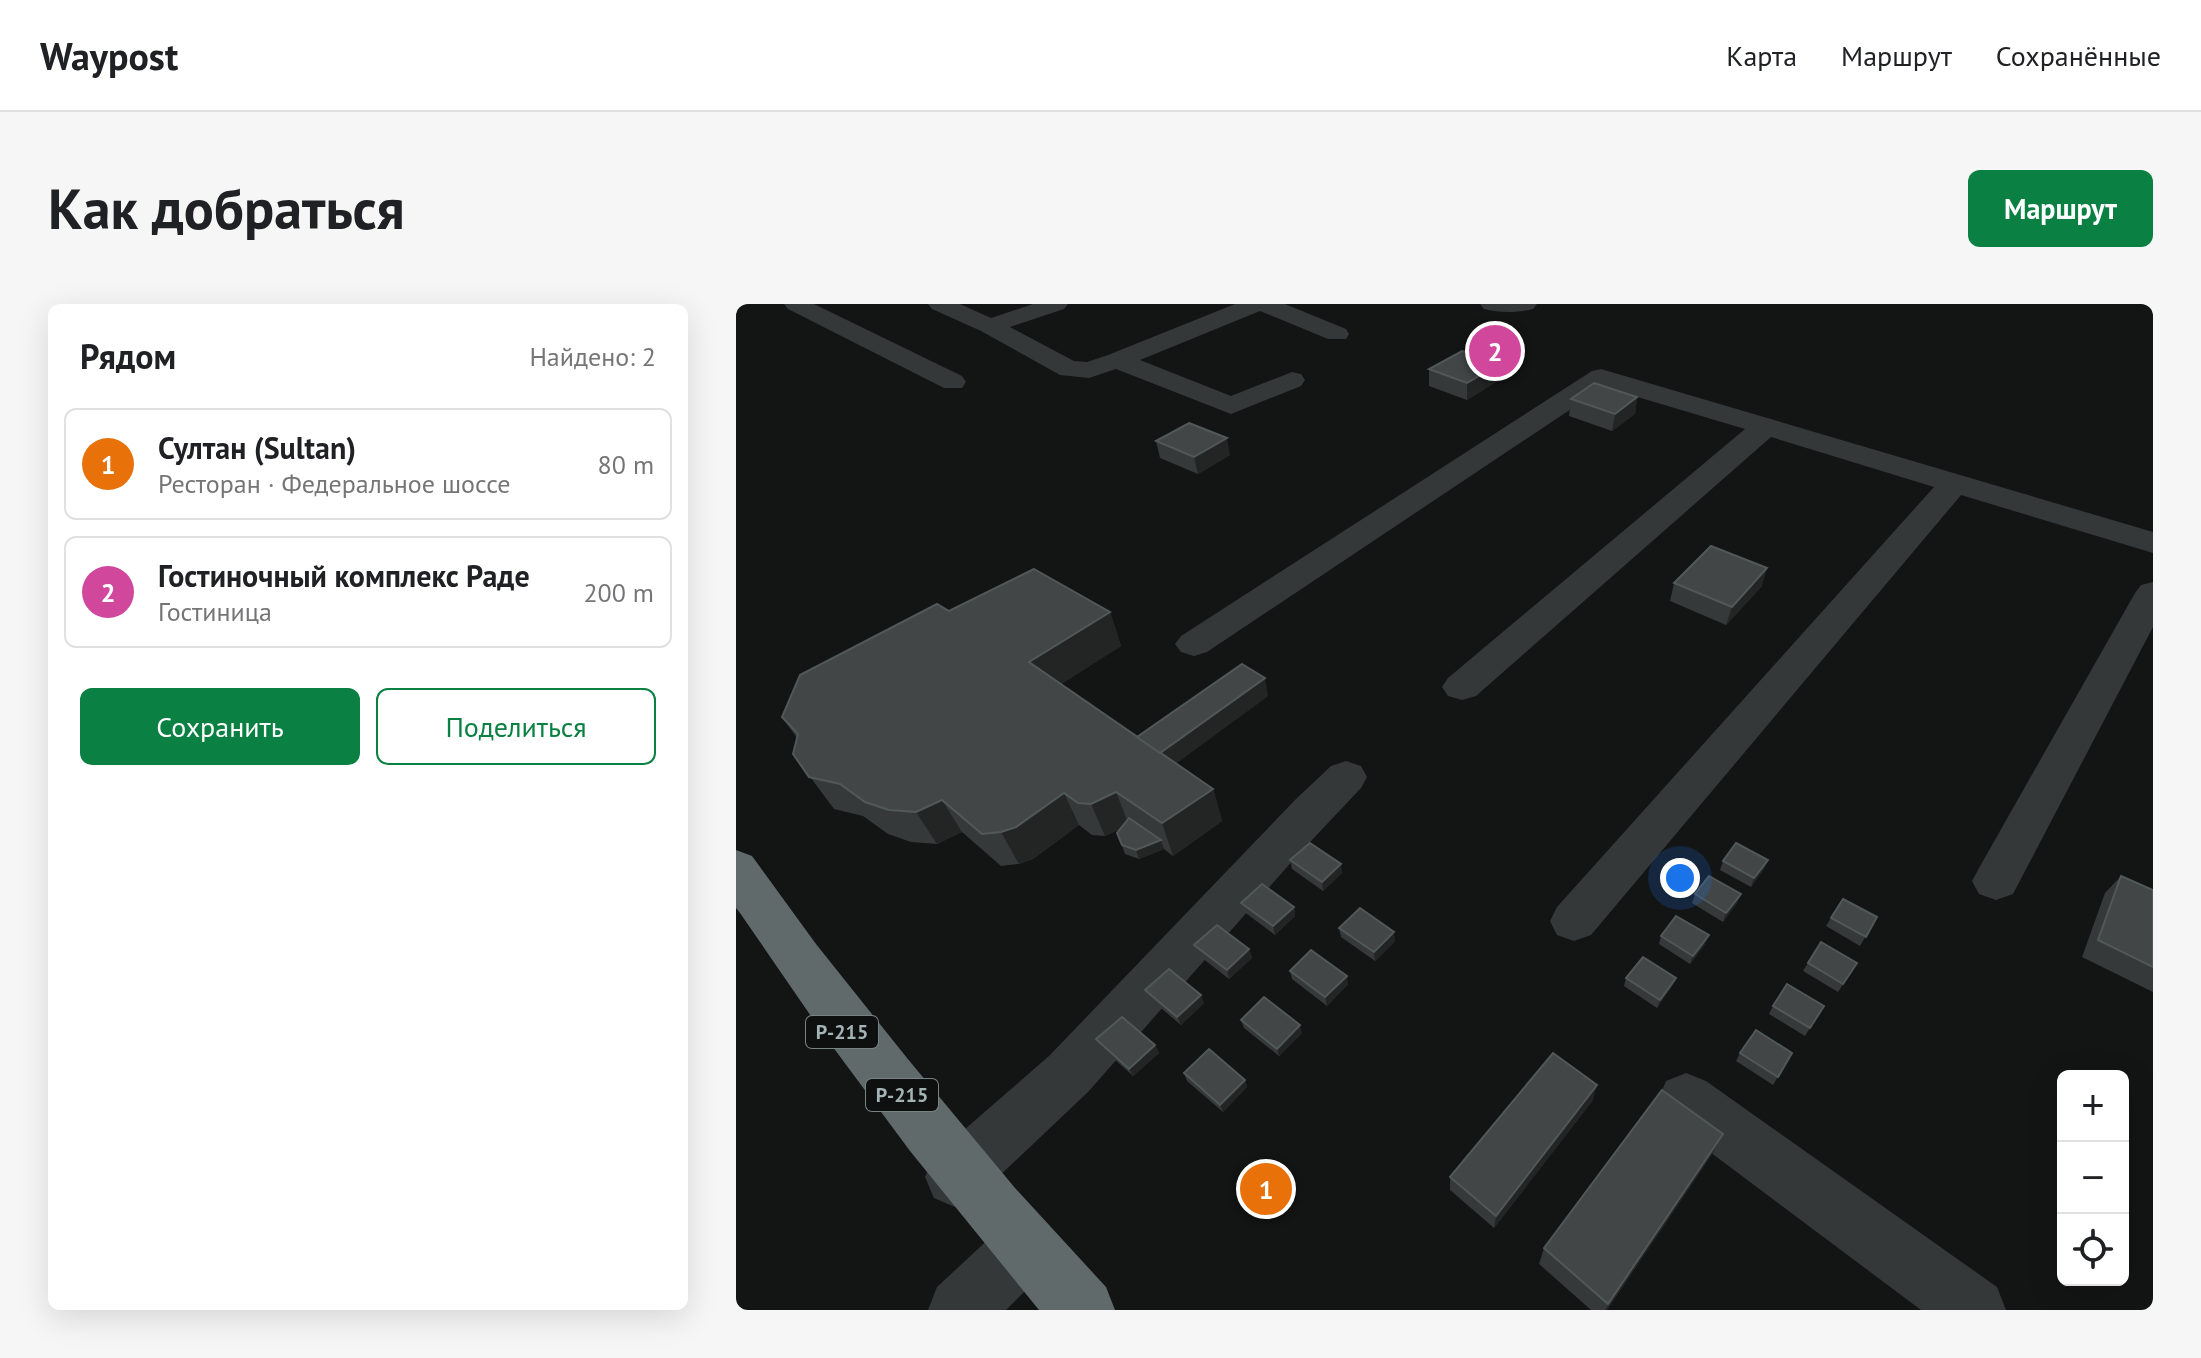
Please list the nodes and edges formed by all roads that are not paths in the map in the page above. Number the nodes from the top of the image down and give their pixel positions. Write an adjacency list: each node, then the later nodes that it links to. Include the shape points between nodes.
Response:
1 (796, 304): 12 (street)
2 (940, 304): 8 (street)
3 (1056, 304): 8 (street)
4 (1256, 304): 10 (street)
5 (1265, 304): 9 (street)
6 (1492, 304): 7 (street)
7 (1525, 304)
8 (990, 326): 10 (street, via 1069,369 1089,370)
9 (1337, 334)
10 (1117, 360): 11 (street, via 1231,406)
11 (1292, 380)
12 (953, 382)
13 (1764, 428): 14 (street); 17 (street, via 1601,377); 18 (street)
14 (1953, 485): 15 (street); 23 (street)
15 (2153, 543)
16 (2153, 593): 21 (street)
17 (1194, 644)
18 (1462, 687)
19 (1346, 777): 25 (street, via 1082,1060)
20 (736, 869): 25 (highway, P-215)
21 (1996, 881)
22 (736, 883): 25 (highway, Р-215, via 785,958)
23 (1574, 921)
24 (1686, 1100): 30 (street)
25 (958, 1174): 26 (highway, Р-215); 29 (highway, P-215)
26 (1016, 1256): 27 (street); 28 (highway, Р-215)
27 (960, 1310)
28 (1067, 1310)
29 (1083, 1310)
30 (1974, 1310)

